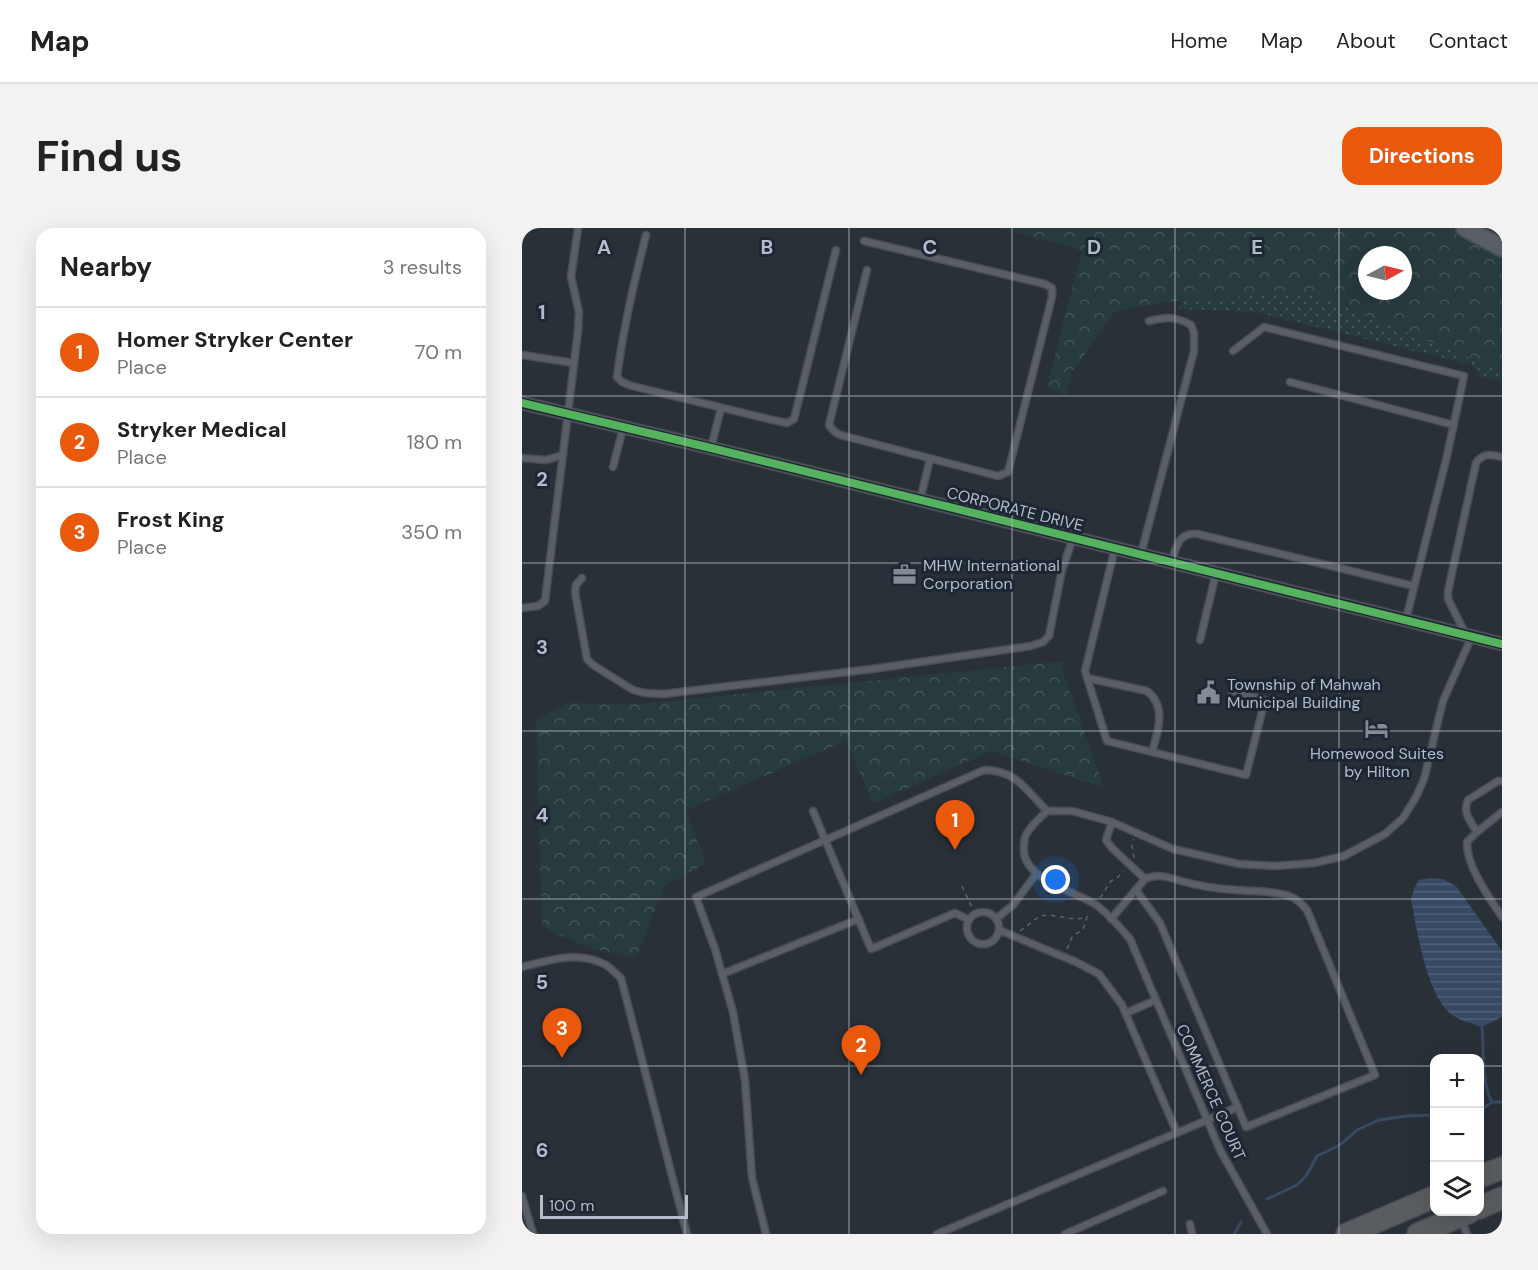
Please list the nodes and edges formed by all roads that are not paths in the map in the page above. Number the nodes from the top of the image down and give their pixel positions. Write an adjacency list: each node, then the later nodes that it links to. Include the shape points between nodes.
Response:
1 (578, 228): 11 (lane, via 571,277 579,312)
2 (1465, 228): 5 (street)
3 (645, 235): 14 (lane, via 617,376 632,386)
4 (864, 241): 22 (lane, via 1052,288 1008,472 998,476)
5 (1502, 249)
6 (836, 250): 14 (lane, via 794,419 777,422)
7 (867, 270): 22 (lane, via 829,425 838,435)
8 (1149, 321): 27 (lane, via 1179,319 1191,325 1194,351)
9 (1233, 351): 16 (lane, via 1264,327 1464,376)
10 (522, 355): 11 (lane)
11 (574, 363): 15 (lane)
12 (1290, 382): 16 (lane)
13 (522, 403): 15 (street, CORPORATE DRIVE)
14 (721, 408): 18 (lane)
15 (569, 414): 17 (street, CORPORATE DRIVE); 19 (lane)
16 (1454, 424): 31 (lane)
17 (624, 427): 18 (street, CORPORATE DRIVE); 23 (lane)
18 (711, 448): 24 (street, CORPORATE DRIVE)
19 (563, 455): 21 (lane, via 546,460); 32 (lane, via 545,601)
20 (1502, 457): 34 (lane, via 1486,455 1476,463 1448,591 1448,599)
21 (522, 458)
22 (930, 459): 24 (lane)
23 (613, 467)
24 (920, 500): 25 (street, CORPORATE DRIVE)
25 (1073, 537): 26 (street, CORPORATE DRIVE); 30 (lane, via 1049,636 1043,642 872,669 663,694 633,690 587,659 575,592)
26 (1115, 547): 27 (street, CORPORATE DRIVE); 37 (lane, via 1085,671)
27 (1141, 554): 28 (street, CORPORATE DRIVE)
28 (1172, 561): 29 (street, CORPORATE DRIVE); 31 (lane, via 1180,540 1190,533)
29 (1216, 572): 33 (street, CORPORATE DRIVE); 35 (lane)
30 (582, 578)
31 (1414, 586): 33 (lane)
32 (522, 608)
33 (1406, 619): 34 (street, CORPORATE DRIVE)
34 (1469, 635): 36 (street, CORPORATE DRIVE); 44 (lane, via 1443,701 1416,797 1403,818 1368,845 1314,863 1257,866 1173,849)
35 (1200, 640)
36 (1502, 644)
37 (1087, 678): 39 (lane, via 1107,741); 39 (lane, via 1147,691 1153,696 1159,725)
38 (1232, 691): 39 (lane, via 1265,699 1246,775)
39 (1152, 752)
40 (1502, 781): 45 (lane, via 1468,800 1465,806)
41 (813, 811): 46 (lane)
42 (1047, 811): 44 (lane, via 1072,811); 46 (lane, via 1016,778 997,770 984,771); 47 (lane, via 1026,835 1023,846 1025,861)
43 (1502, 812): 45 (lane)
44 (1112, 822): 48 (lane, via 1106,840)
45 (1477, 832): 50 (lane, via 1467,842 1467,851)
46 (825, 839): 51 (lane); 57 (lane, via 696,897)
47 (1036, 874): 52 (lane, via 1013,905); 53 (lane, COMMERCE COURT, via 1096,904)
48 (1144, 879): 49 (lane); 60 (lane, via 1157,875 1201,886 1276,893 1302,904 1375,1075 1246,1127)
49 (1136, 890): 53 (lane); 60 (lane, via 1160,923)
50 (1502, 917)
51 (859, 919): 54 (lane, via 871,949 955,913); 57 (lane)
52 (996, 919): 54 (lane, via 985,913); 55 (lane)
53 (1111, 919): 58 (lane, COMMERCE COURT, via 1130,939)
54 (969, 920): 55 (lane, via 968,933 975,942 987,944)
55 (999, 930): 59 (lane, via 1099,974)
56 (522, 967): 73 (lane, via 583,957 607,966 621,978)
57 (722, 974): 74 (lane, via 734,1012 745,1080 752,1178)
58 (1156, 1000): 59 (lane); 61 (lane, COMMERCE COURT)
59 (1126, 1013): 62 (lane)
60 (1238, 1107): 61 (lane)
61 (1207, 1121): 62 (lane); 78 (lane, COMMERCE COURT)
62 (1177, 1133): 75 (lane)
63 (1502, 1168): 64 (highway)
64 (1484, 1175)
65 (1163, 1191): 76 (lane)
66 (522, 1196): 72 (lane)
67 (1502, 1198): 69 (highway)
68 (1430, 1199): 79 (highway)
69 (1484, 1206)
70 (1466, 1221): 80 (highway)
71 (1190, 1224): 77 (lane)
72 (533, 1234)
73 (687, 1234)
74 (766, 1234)
75 (937, 1234)
76 (1065, 1234)
77 (1192, 1234)
78 (1267, 1234)
79 (1347, 1234)
80 (1418, 1234)

